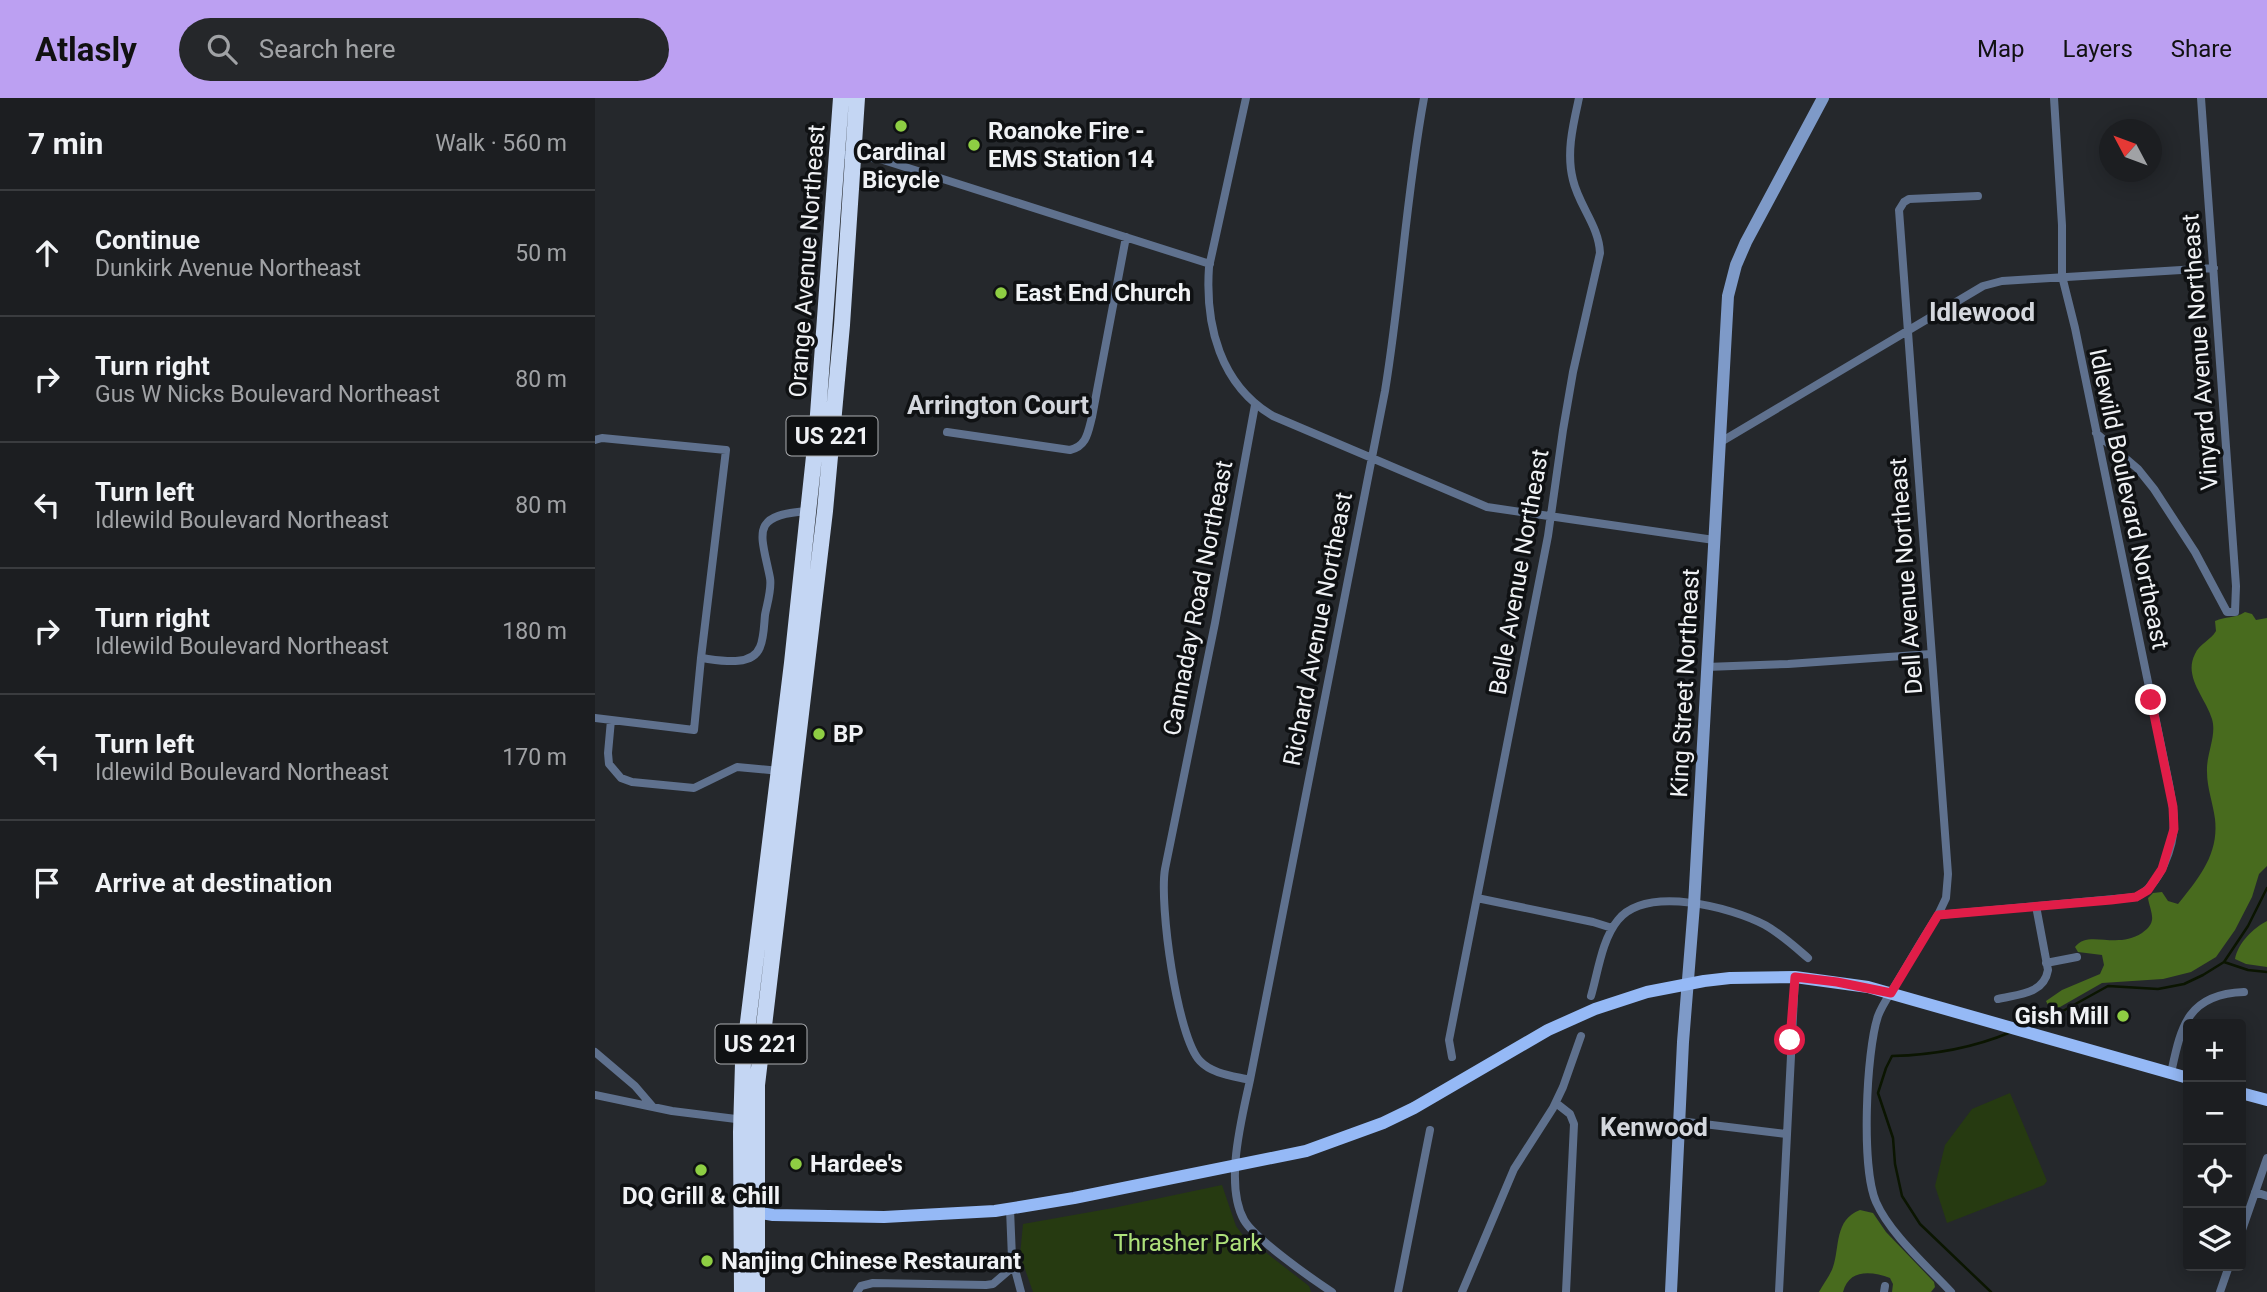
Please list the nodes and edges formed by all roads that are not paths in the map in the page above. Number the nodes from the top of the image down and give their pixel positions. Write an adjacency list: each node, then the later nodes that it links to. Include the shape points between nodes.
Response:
1 (841, 98): 9 (highway, Orange Avenue Northeast / US 221)
2 (857, 98): 9 (highway, Orange Avenue Northeast / US 221)
3 (1246, 98): 12 (street)
4 (1424, 98): 21 (street, Richard Avenue Northeast, via 1392,350)
5 (1579, 98): 24 (street, Belle Avenue Northeast, via 1571,173 1597,234 1600,253 1569,396)
6 (1823, 98): 20 (street, King Street Northeast, via 1746,242 1731,280)
7 (2054, 98): 14 (street, Idlewild Boulevard Northeast)
8 (2201, 98): 13 (street, Vinyard Avenue Northeast)
9 (845, 154): 11 (street, via 880,159); 22 (highway, Orange Avenue Northeast / US 221); 23 (highway, Orange Avenue Northeast / US 221, via 841,339)
10 (1978, 196): 15 (street, Dell Avenue Northeast, via 1909,199 1901,205)
11 (1126, 237): 12 (street); 17 (street, via 1084,441 1075,449)
12 (1210, 264): 16 (street, via 1208,299 1221,355 1236,385)
13 (2214, 268): 14 (street); 18 (street, Vinyard Avenue Northeast, via 2235,612 2227,612 2195,552 2145,476)
14 (2063, 278): 15 (street, via 1983,286); 18 (street, Idlewild Boulevard Northeast)
15 (1908, 329): 20 (street); 26 (street, Dell Avenue Northeast)
16 (1255, 405): 21 (street); 51 (street, Cannaday Road Northeast, via 1162,892 1189,1047 1209,1068)
17 (947, 432)
18 (2096, 433): 34 (street, Idlewild Boulevard Northeast, via 2169,784 2174,829 2162,869 2143,894)
19 (595, 440): 27 (street, via 726,450)
20 (1719, 443): 25 (street, King Street Northeast)
21 (1371, 458): 24 (street, via 1476,504); 51 (street, Richard Avenue Northeast)
22 (808, 511): 23 (street); 27 (street, via 777,515 764,525 761,534 771,581 760,648 736,661); 31 (highway, Orange Avenue Northeast / US 221)
23 (825, 511): 31 (highway, Orange Avenue Northeast / US 221)
24 (1551, 516): 25 (street); 32 (street, Belle Avenue Northeast)
25 (1714, 540): 28 (street, King Street Northeast)
26 (1931, 654): 28 (street); 35 (street, Dell Avenue Northeast, via 1948,887)
27 (701, 658): 30 (street, via 694,730)
28 (1706, 667): 33 (street, King Street Northeast)
29 (595, 718): 30 (street)
30 (611, 720): 31 (street, via 609,764 621,778 632,782 694,788 737,767)
31 (786, 771): 57 (highway, Orange Avenue Northeast / US 221, via 760,1054)
32 (1477, 898): 36 (street); 48 (street, Belle Avenue Northeast, via 1448,1040)
33 (1694, 905): 36 (street, via 1639,905); 38 (street, via 1754,920); 41 (street, King Street Northeast)
34 (2036, 906): 35 (street, Idlewild Boulevard Northeast); 39 (street)
35 (1938, 915): 43 (street)
36 (1612, 928): 44 (street)
37 (2077, 957): 39 (street)
38 (1808, 958)
39 (2046, 963): 45 (street, via 2047,977 2040,987)
40 (1795, 977): 41 (main road); 43 (main road); 60 (street)
41 (1688, 984): 58 (street, King Street Northeast); 62 (main road, via 1618,1001 1566,1022 1414,1108 1359,1133 1306,1151)
42 (2244, 992): 49 (street, via 2226,993 2186,1019)
43 (1891, 993): 49 (main road); 81 (street, via 1873,1036 1866,1136 1872,1192 1889,1223)
44 (1591, 996)
45 (1999, 999)
46 (1581, 1036): 55 (street)
47 (595, 1052): 56 (street)
48 (1452, 1057)
49 (2171, 1073): 50 (main road)
50 (2183, 1077)
51 (1250, 1080): 62 (street, Richard Avenue Northeast)
52 (2246, 1094): 54 (main road)
53 (595, 1095): 56 (street)
54 (2267, 1100)
55 (1556, 1103): 77 (street, via 1514,1168); 78 (street, via 1572,1116 1574,1124)
56 (653, 1107): 57 (street)
57 (748, 1121): 66 (highway, Orange Avenue Northeast / US 221)
58 (1679, 1121): 60 (street); 79 (street, King Street Northeast)
59 (1430, 1130): 76 (street)
60 (1786, 1134): 80 (street)
61 (2267, 1158): 63 (street)
62 (1236, 1166): 65 (main road); 75 (street, Richard Avenue Northeast, via 1238,1201 1246,1223)
63 (2255, 1192): 64 (street); 67 (street)
64 (2267, 1196)
65 (1010, 1209): 66 (main road, via 884,1217); 68 (street)
66 (749, 1212): 71 (highway, Orange Avenue Northeast / US 221); 72 (highway, Orange Avenue Northeast / US 221)
67 (2246, 1218)
68 (1014, 1266): 70 (street, via 993,1284); 74 (street)
69 (2227, 1271): 82 (street)
70 (964, 1289): 73 (street, via 873,1283)
71 (742, 1292)
72 (757, 1292)
73 (857, 1292)
74 (1021, 1292)
75 (1332, 1292)
76 (1398, 1292)
77 (1462, 1292)
78 (1566, 1292)
79 (1671, 1292)
80 (1779, 1292)
81 (1951, 1292)
82 (2220, 1292)

